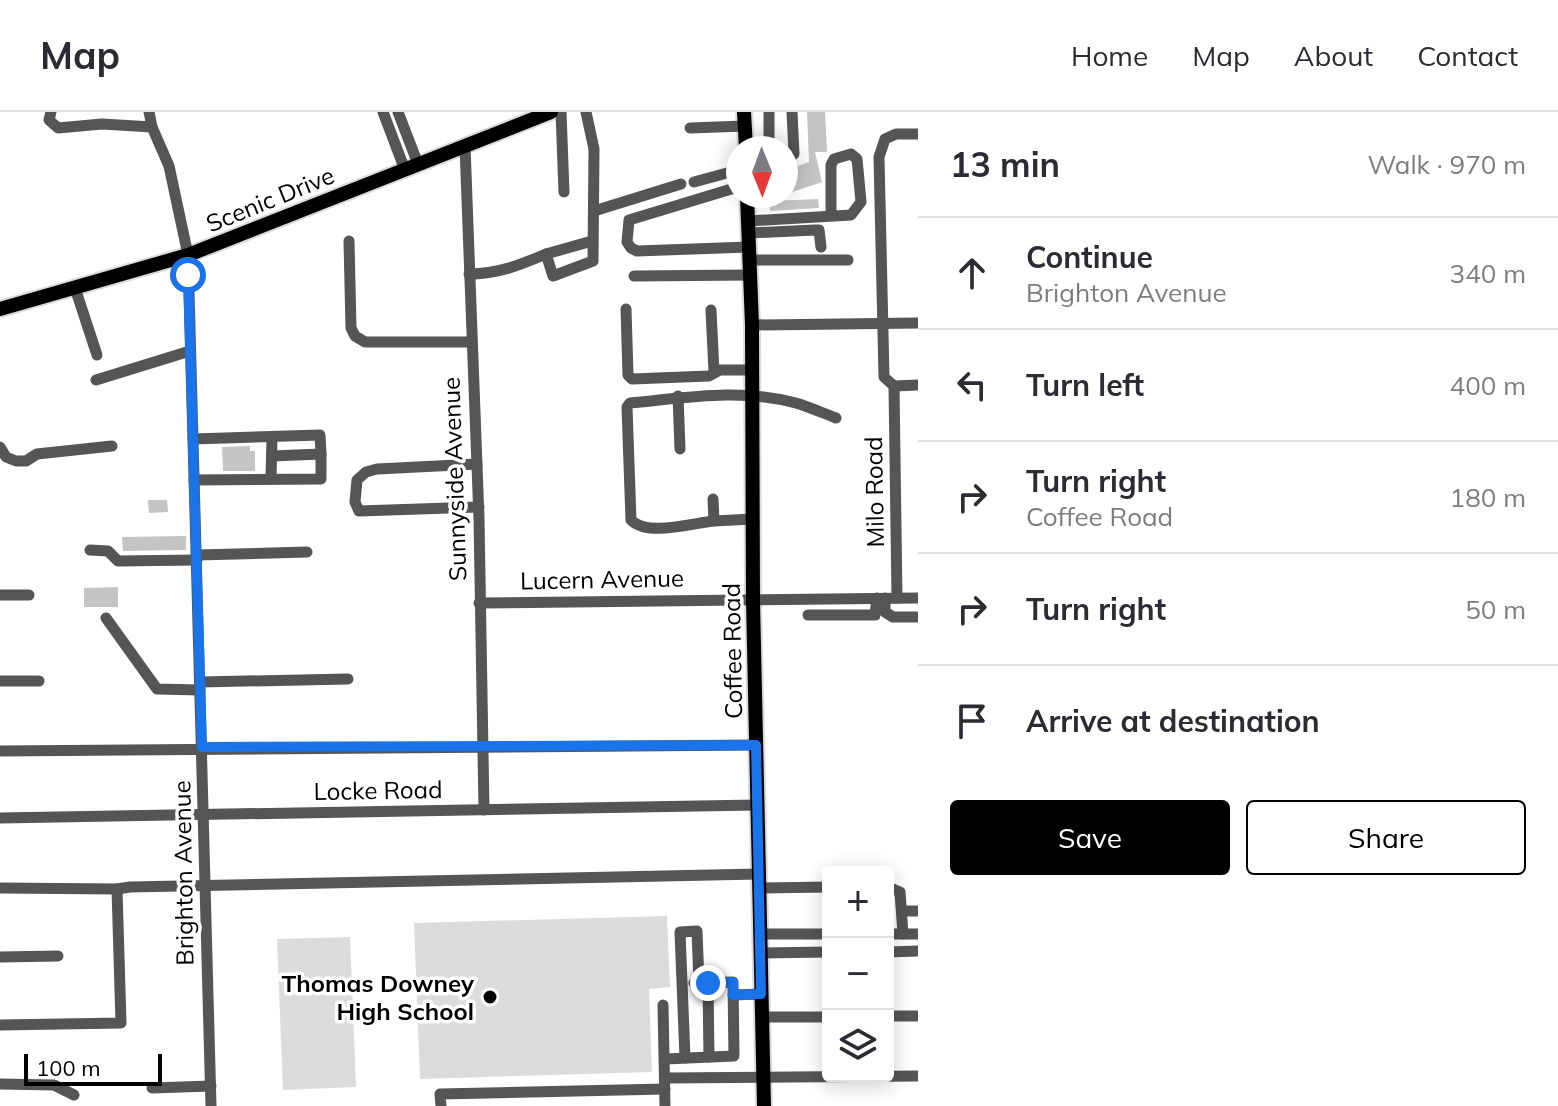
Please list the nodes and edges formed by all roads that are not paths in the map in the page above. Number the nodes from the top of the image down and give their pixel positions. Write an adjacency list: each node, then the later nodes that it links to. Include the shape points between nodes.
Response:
1 (51, 112): 11 (street, via 49,120 58,128)
2 (149, 112): 11 (street, Brighton Avenue)
3 (383, 112): 17 (street)
4 (398, 112): 17 (street)
5 (551, 112): 16 (main road, Scenic Drive)
6 (561, 112): 22 (street)
7 (586, 112): 24 (street, via 594,149)
8 (769, 112): 14 (street)
9 (792, 112): 15 (street)
10 (744, 119): 12 (street)
11 (152, 127): 31 (street, Brighton Avenue, via 169,166)
12 (690, 128)
13 (918, 134): 39 (street, Milo Road, via 885,139 879,157)
14 (769, 136)
15 (793, 136)
16 (465, 146): 17 (main road, Scenic Drive); 33 (street, Sunnyside Avenue)
17 (412, 167): 31 (main road, Scenic Drive)
18 (726, 173): 19 (street)
19 (694, 182)
20 (681, 184): 24 (street)
21 (726, 191): 28 (street, via 629,220 627,242 637,251)
22 (564, 192)
23 (747, 208): 28 (main road, Coffee Road)
24 (594, 211): 27 (street)
25 (831, 216): 25 (street, via 851,215 861,202 857,159 851,154 831,165); 28 (street)
26 (349, 241): 42 (street, via 355,336 365,342)
27 (592, 241): 30 (street); 30 (street, via 593,261 553,276)
28 (749, 247): 29 (street, via 815,230); 32 (street); 34 (street); 41 (main road, Coffee Road)
29 (821, 247)
30 (546, 254): 33 (street, via 512,269)
31 (188, 255): 35 (main road, Scenic Drive); 43 (street, Brighton Avenue)
32 (848, 260)
33 (469, 274): 42 (street, Sunnyside Avenue)
34 (634, 276)
35 (75, 288): 36 (main road, Scenic Drive); 44 (street)
36 (0, 309)
37 (626, 309): 46 (street, via 632,379)
38 (711, 310): 46 (street)
39 (882, 323): 40 (street); 41 (street); 49 (street, Milo Road, via 884,377)
40 (918, 323)
41 (752, 325): 45 (main road, Coffee Road)
42 (471, 342): 60 (street, Sunnyside Avenue)
43 (190, 351): 47 (street); 54 (street, Brighton Avenue)
44 (97, 355)
45 (752, 370): 46 (street); 51 (main road, Coffee Road)
46 (714, 372)
47 (96, 380)
48 (918, 385): 49 (street)
49 (894, 386): 72 (street, Milo Road)
50 (678, 396): 51 (street); 57 (street); 66 (street, via 627,407 631,520 660,528)
51 (752, 396): 52 (street, via 797,403); 65 (main road, Coffee Road)
52 (836, 418)
53 (272, 437): 54 (street); 58 (street, via 320,435); 59 (street)
54 (193, 439): 62 (street, Brighton Avenue)
55 (112, 446): 56 (street, via 37,454 26,461 6,457)
56 (0, 447)
57 (680, 449)
58 (321, 454): 59 (street); 61 (street, via 321,479)
59 (272, 456): 61 (street)
60 (477, 464): 64 (street, Sunnyside Avenue); 64 (street, via 366,472 357,480 355,502 359,511)
61 (271, 479): 62 (street)
62 (194, 480): 69 (street, Brighton Avenue)
63 (713, 499): 66 (street)
64 (479, 507): 76 (street, Sunnyside Avenue)
65 (753, 519): 66 (street); 75 (main road, Coffee Road)
66 (714, 521)
67 (90, 550): 69 (street, via 108,551 118,561)
68 (307, 552): 69 (street)
69 (197, 558): 82 (street, Brighton Avenue)
70 (0, 595): 71 (street)
71 (29, 595)
72 (887, 598): 73 (street, Lucern Avenue); 74 (street, Lucern Avenue); 74 (street, via 875,615 814,615); 77 (street, via 885,612 893,617)
73 (918, 598)
74 (819, 599): 75 (street, Lucern Avenue)
75 (753, 600): 76 (street, Lucern Avenue); 83 (main road, Coffee Road)
76 (479, 603): 85 (street, Sunnyside Avenue)
77 (918, 617)
78 (106, 618): 82 (street, via 157,689)
79 (348, 679): 82 (street)
80 (0, 681): 81 (street)
81 (39, 681)
82 (200, 686): 84 (street, Brighton Avenue)
83 (756, 745): 85 (street); 87 (main road, Coffee Road)
84 (202, 747): 85 (street); 86 (street); 89 (street, Brighton Avenue)
85 (483, 747): 88 (street, Sunnyside Avenue)
86 (0, 751)
87 (757, 805): 88 (street, Locke Road); 91 (main road, Coffee Road)
88 (484, 810): 89 (street, Locke Road)
89 (203, 815): 90 (street, Locke Road); 92 (street, Brighton Avenue)
90 (0, 818)
91 (759, 881): 92 (street); 93 (street); 99 (main road, Coffee Road)
92 (205, 885): 95 (street); 127 (street, Brighton Avenue)
93 (822, 886)
94 (0, 888): 95 (street)
95 (117, 889): 119 (street, via 121,1023)
96 (894, 890): 97 (street, via 900,892)
97 (903, 911): 98 (street); 102 (street)
98 (918, 911)
99 (760, 934): 100 (street); 107 (main road, Coffee Road)
100 (822, 934)
101 (894, 934): 102 (street)
102 (903, 934): 103 (street)
103 (918, 934)
104 (918, 951): 106 (street)
105 (822, 952): 107 (street)
106 (894, 952)
107 (760, 953): 112 (main road, Coffee Road)
108 (58, 956): 109 (street)
109 (0, 957)
110 (682, 983): 111 (street); 111 (street, via 680,932 697,931); 121 (street)
111 (704, 983): 113 (street, via 733,982); 120 (street)
112 (761, 994): 113 (street); 117 (main road, Coffee Road)
113 (733, 995): 120 (street, via 734,1056)
114 (663, 1005): 122 (street)
115 (894, 1016): 116 (street)
116 (918, 1016)
117 (762, 1017): 118 (street); 124 (main road, Coffee Road)
118 (822, 1017)
119 (0, 1025)
120 (709, 1057): 121 (street)
121 (685, 1058): 122 (street)
122 (665, 1059): 126 (street)
123 (918, 1076): 124 (street)
124 (763, 1077): 126 (street); 133 (main road, Coffee Road)
125 (0, 1084): 129 (street, via 54,1085)
126 (666, 1084): 130 (street); 132 (street)
127 (211, 1086): 128 (street); 131 (street, Brighton Avenue)
128 (152, 1088)
129 (74, 1095)
130 (440, 1100)
131 (211, 1106)
132 (665, 1106)
133 (764, 1106)

